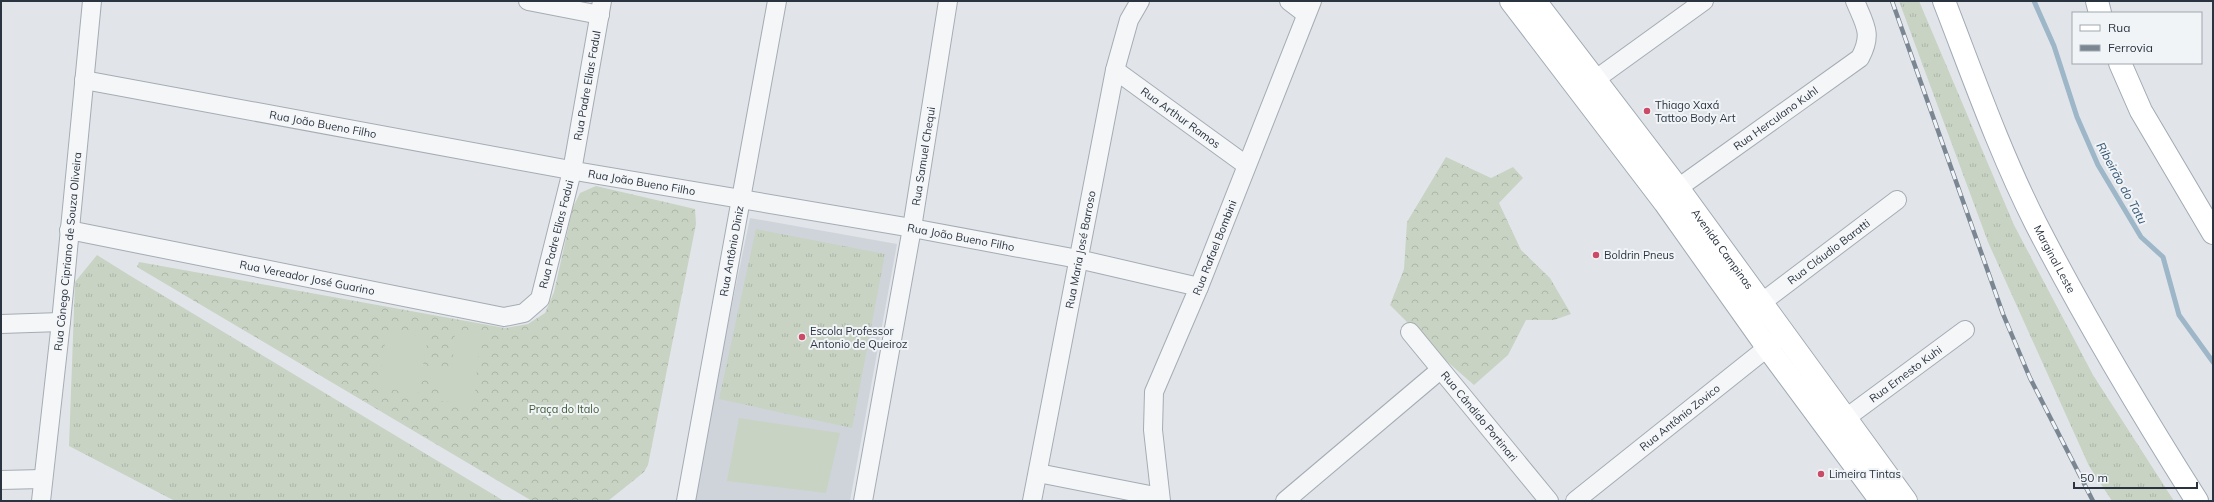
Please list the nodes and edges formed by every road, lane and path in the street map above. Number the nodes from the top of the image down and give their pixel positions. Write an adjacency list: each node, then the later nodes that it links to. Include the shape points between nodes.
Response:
1 (92, 1): 18 (street, Rua Cônego Cipriano de Souza Oliveira)
2 (528, 1): 13 (street)
3 (777, 1): 23 (street, Rua Antônio Diniz)
4 (1140, 1): 17 (street, Rua Maria José Barroso, via 1129,20)
5 (1289, 1): 14 (street)
6 (1511, 1): 37 (main road, Avenida Campinas, via 1665,203)
7 (1535, 1): 19 (main road, Avenida Campinas)
8 (1704, 1): 19 (street)
9 (1855, 1): 22 (street, Rua Herculano Kuhl, via 1866,29 1867,44 1860,58)
10 (1944, 1): 53 (main road, Marginal Leste, via 1990,121 2035,223 2094,333)
11 (2097, 1): 15 (main road)
12 (945, 3): 25 (street, Rua Samuel Chequi)
13 (601, 8): 21 (street, Rua Padre Elias Fadul)
14 (1309, 8): 20 (street, Rua Rafael Bombini)
15 (2100, 12)
16 (2120, 64): 27 (main road, via 2141,111)
17 (1115, 70): 20 (street, Rua Arthur Ramos); 28 (street, Rua Maria José Barroso)
18 (84, 80): 21 (street, Rua João Bueno Filho); 26 (street, Rua Cônego Cipriano de Souza Oliveira)
19 (1596, 80): 22 (main road, Avenida Campinas)
20 (1246, 165): 29 (street, Rua Rafael Bombini)
21 (572, 171): 23 (street, Rua João Bueno Filho); 30 (street, Rua Padre Elias Fadui)
22 (1678, 188): 31 (main road, Avenida Campinas)
23 (740, 198): 25 (street, Rua João Bueno Filho); 45 (street, Rua Antônio Diniz)
24 (1896, 200): 31 (street, Rua Cláudio Baratti)
25 (912, 228): 28 (street, Rua João Bueno Filho); 46 (street, Rua Samuel Chequi)
26 (69, 230): 30 (street, Rua Vereador José Guarino, via 504,317 524,313); 32 (street, Rua Cônego Cipriano de Souza Oliveira)
27 (2213, 233)
28 (1078, 259): 29 (street, Rua João Bueno Filho); 40 (street, Rua Maria José Barroso)
29 (1199, 287): 43 (street, Rua Rafael Bombini, via 1154,392 1152,430)
30 (540, 299)
31 (1762, 303): 36 (main road, Avenida Campinas)
32 (61, 322): 33 (street); 41 (street, Rua Cônego Cipriano de Souza Oliveira)
33 (1, 324)
34 (1966, 330): 39 (street, Rua Ernesto Kuhi)
35 (1410, 332): 38 (street, Rua Cândido Portinari)
36 (1784, 334): 37 (street, Rua Antônio Zovico); 39 (main road, Avenida Campinas)
37 (1767, 347): 50 (street, Rua Antônio Zovico); 51 (main road, Avenida Campinas)
38 (1440, 370): 48 (street); 49 (street, Rua Cândido Portinari)
39 (1846, 418): 52 (main road, Avenida Campinas)
40 (1038, 473): 43 (street); 47 (street, Rua Maria José Barroso)
41 (42, 479): 42 (street); 44 (street, Rua Cônego Cipriano de Souza Oliveira)
42 (1, 480)
43 (1160, 499)
44 (41, 501)
45 (686, 501)
46 (864, 501)
47 (1032, 501)
48 (1285, 501)
49 (1549, 501)
50 (1575, 501)
51 (1881, 501)
52 (1906, 501)
53 (2197, 501)

